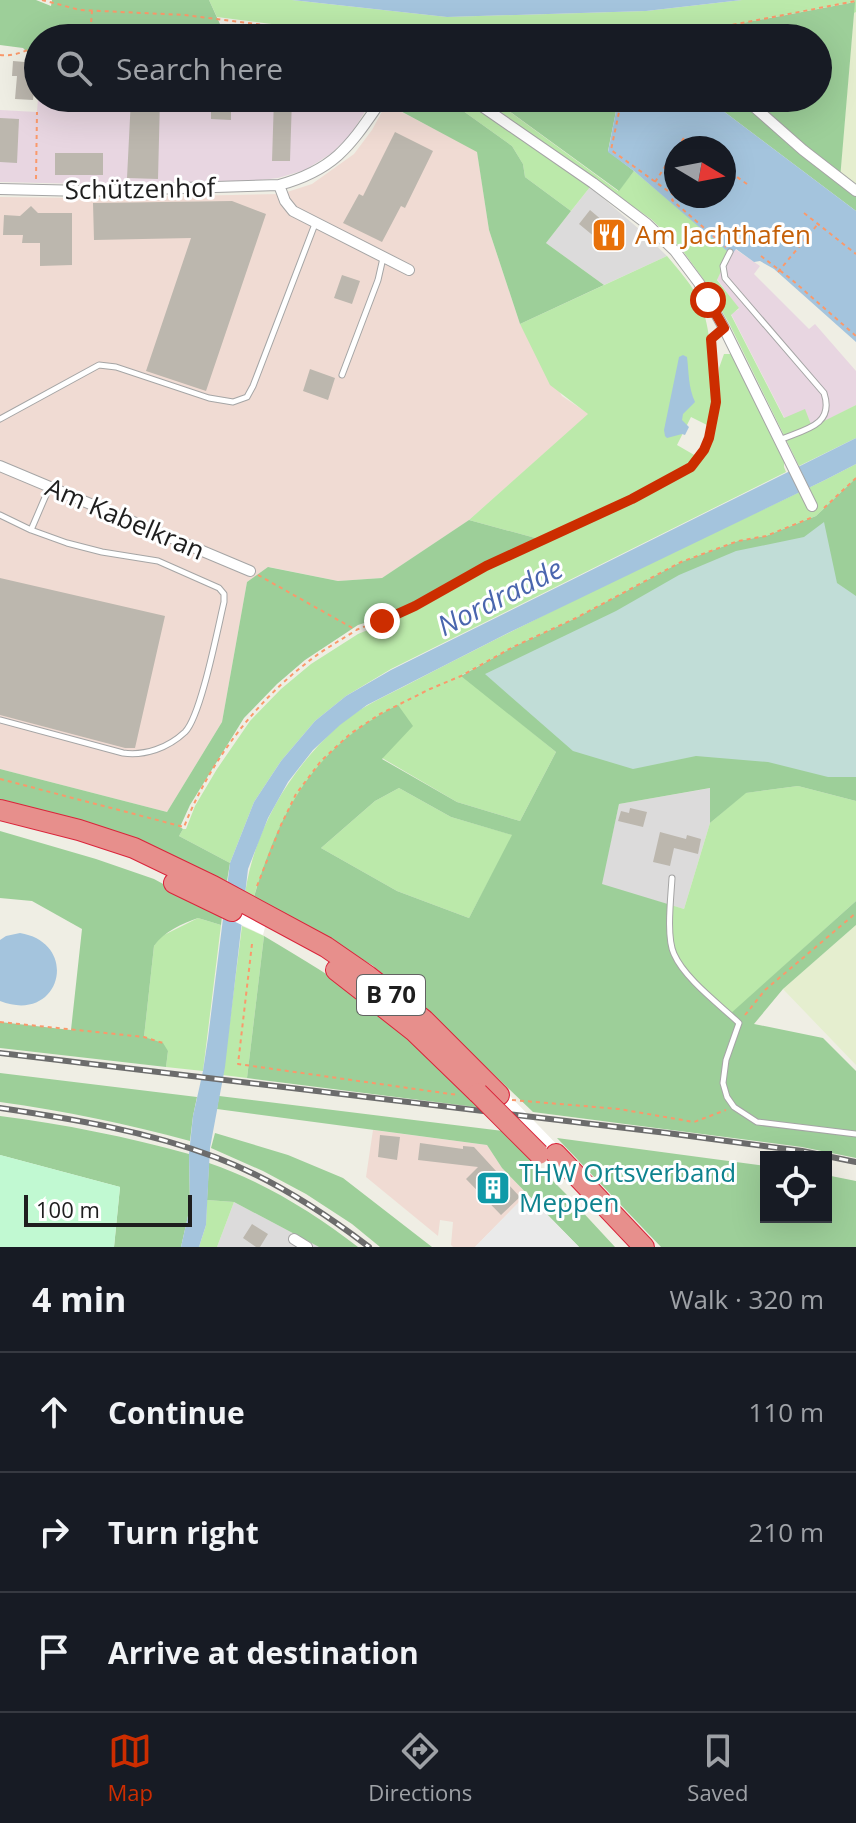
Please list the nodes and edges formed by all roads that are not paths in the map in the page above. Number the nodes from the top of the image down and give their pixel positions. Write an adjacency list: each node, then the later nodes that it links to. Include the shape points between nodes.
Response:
1 (373, 112): 4 (street, Schützenhof, via 348,148 308,176)
2 (490, 112): 13 (street, via 593,183 675,251 724,328)
3 (760, 112): 6 (street)
4 (279, 185): 5 (street, Schützenhof); 7 (street, via 293,211)
5 (0, 189)
6 (856, 191)
7 (315, 224): 9 (street); 12 (lane, via 247,397 233,402 209,398 99,365)
8 (728, 250): 13 (lane, via 725,278 824,393 828,405 824,418 812,428)
9 (383, 257): 10 (street); 11 (lane)
10 (409, 270)
11 (342, 375)
12 (0, 419)
13 (778, 440): 16 (street)
14 (0, 466): 15 (street, Am Kabelkran)
15 (49, 487): 18 (lane); 19 (street, Am Kabelkran)
16 (810, 503)
17 (0, 515): 18 (lane)
18 (31, 530): 20 (lane, via 90,549 158,561 219,588 224,602 196,714 169,744 136,755)
19 (250, 571)
20 (0, 720)
21 (0, 810): 24 (highway, B 70, via 134,848)
22 (0, 822): 24 (highway, B 70, via 75,842)
23 (672, 878): 26 (lane, via 672,952 739,1023 723,1083 734,1107 757,1122)
24 (212, 893): 25 (highway, B 70)
25 (267, 921): 27 (highway, B 70, bridge, via 414,1031); 27 (highway, B 70, via 326,947 424,1020 499,1095)
26 (856, 1134)
27 (548, 1154): 30 (highway, B 70); 31 (highway, B 70)
28 (294, 1239): 29 (street)
29 (307, 1247)
30 (626, 1247)
31 (644, 1247)

